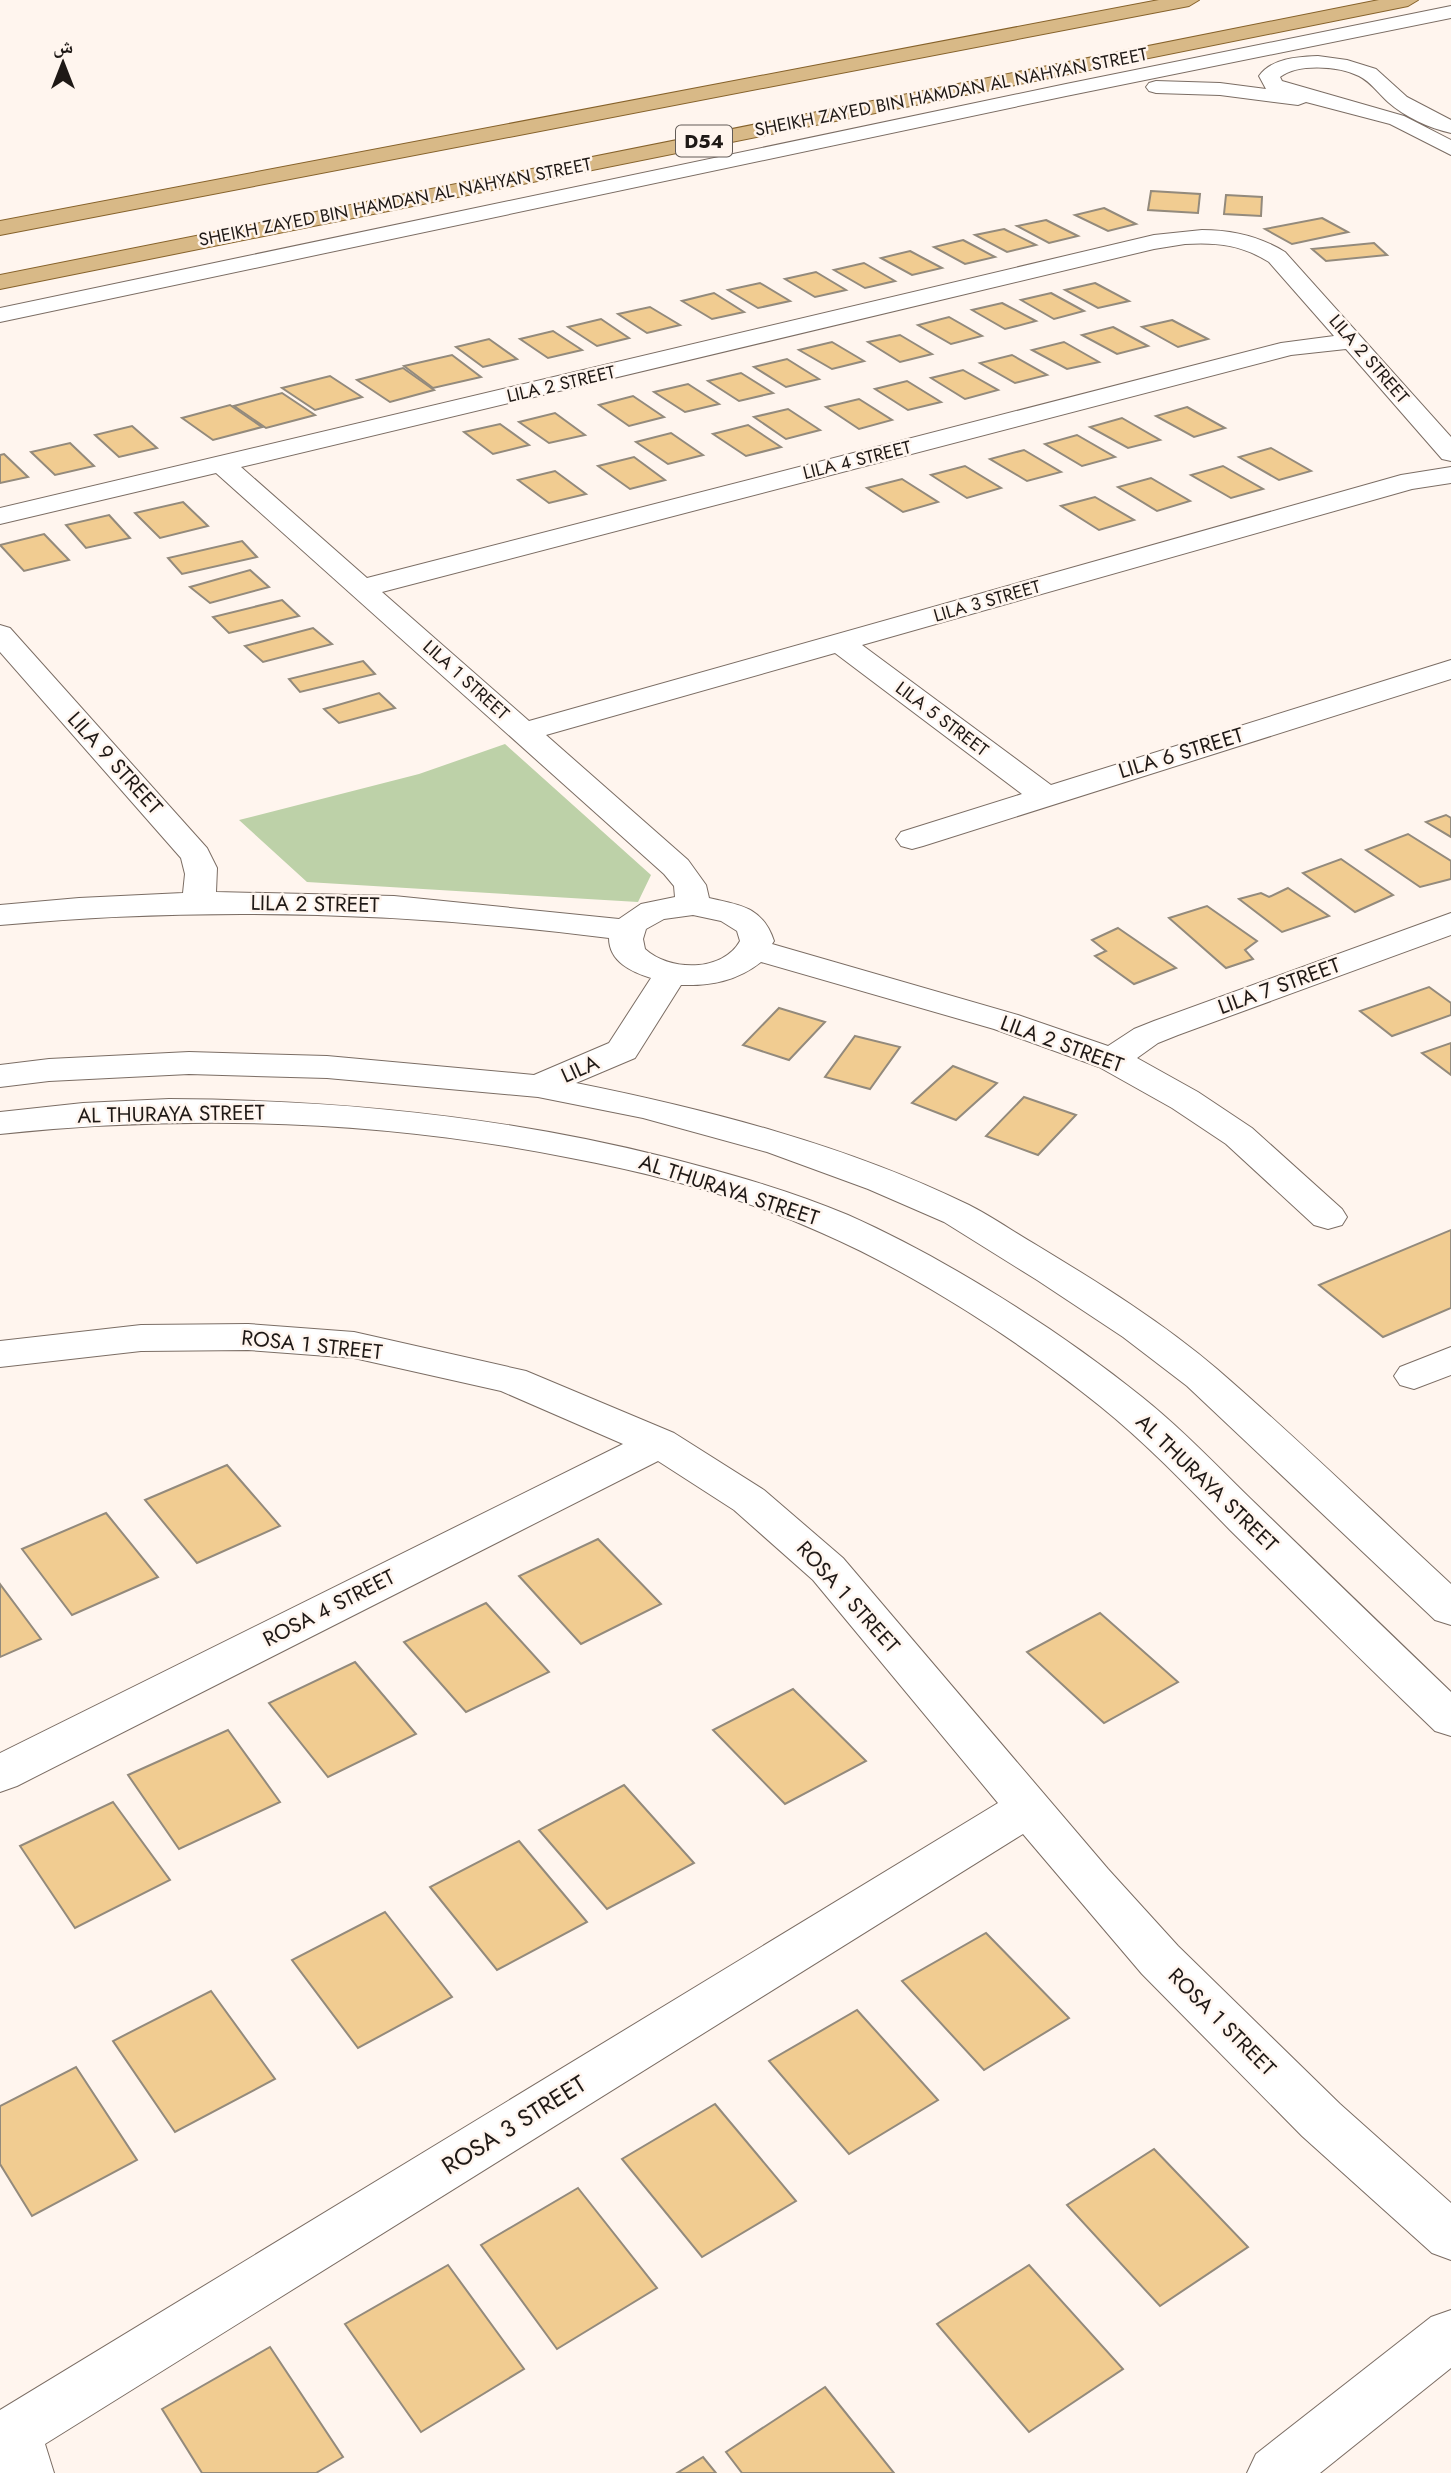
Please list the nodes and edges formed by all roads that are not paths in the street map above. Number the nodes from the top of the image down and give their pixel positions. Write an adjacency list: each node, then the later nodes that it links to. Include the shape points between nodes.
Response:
1 (1189, 0): 11 (main road, D54)
2 (1408, 0): 12 (main road, SHEIKH ZAYED BIN HAMDAN AL NAHYAN STREET / D54)
3 (1451, 12): 7 (street)
4 (1451, 19): 5 (street)
5 (1408, 38)
6 (1391, 63): 8 (street, via 1395,81 1404,91)
7 (1066, 90): 10 (street, via 1188,88 1282,96 1366,116); 13 (street)
8 (1451, 126): 9 (street, via 1401,103 1358,68 1309,63 1277,69 1269,76 1283,89 1397,120)
9 (1451, 149)
10 (1451, 154)
11 (0, 228)
12 (0, 282)
13 (0, 315)
14 (1353, 341): 15 (street, LILA 2 STREET); 16 (street, LILA 2 STREET, via 1286,266 1214,244 1176,244 1122,250); 19 (street, LILA 4 STREET, via 1290,348)
15 (1451, 453)
16 (223, 465): 18 (street, LILA 2 STREET); 19 (street, LILA 1 STREET)
17 (1451, 475): 21 (street, LILA 3 STREET, via 1410,481)
18 (0, 516)
19 (363, 588): 23 (street, LILA 1 STREET)
20 (0, 634): 26 (street, LILA 9 STREET, via 196,855 203,870)
21 (840, 643): 23 (street, LILA 3 STREET); 24 (street, LILA 5 STREET)
22 (1451, 668): 24 (street, LILA 6 STREET)
23 (523, 732): 27 (street, LILA 1 STREET, via 684,876)
24 (1045, 796): 25 (street, LILA 6 STREET)
25 (912, 839)
26 (196, 903): 28 (street, LILA 2 STREET); 30 (street, LILA 2 STREET, via 408,906)
27 (693, 905): 30 (street, via 653,911); 31 (street, via 736,914 758,937)
28 (0, 915)
29 (1447, 928): 34 (street, LILA 7 STREET, via 1166,1028)
30 (629, 930): 32 (street, via 625,940 638,961)
31 (755, 950): 32 (street, via 747,960 713,974); 34 (street, LILA 2 STREET, via 1006,1022)
32 (671, 974): 33 (street, LILA)
33 (622, 1050): 36 (street, LILA); 37 (street, LILA, via 630,1079)
34 (1112, 1059): 39 (street, LILA 2 STREET, via 1239,1136)
35 (0, 1076): 36 (street, via 189,1062)
36 (538, 1086): 37 (street)
37 (648, 1108): 44 (street, via 780,1144 881,1181 957,1214 1051,1271 1200,1377)
38 (0, 1123): 45 (street, AL THURAYA STREET, via 149,1112 250,1112 426,1124 637,1160 738,1188 835,1224 994,1313 1132,1411)
39 (1328, 1217)
40 (0, 1354): 43 (street, ROSA 1 STREET, via 141,1338 248,1337 354,1345 512,1380)
41 (1451, 1360): 42 (street)
42 (1414, 1376)
43 (659, 1443): 46 (street, ROSA 4 STREET); 47 (street, ROSA 1 STREET, via 749,1500 828,1569)
44 (1451, 1609)
45 (1451, 1719)
46 (0, 1774)
47 (1028, 1808): 48 (street, ROSA 1 STREET, via 1160,1960 1237,2039); 50 (street, ROSA 3 STREET)
48 (1451, 2236)
49 (1451, 2335): 51 (street)
50 (12, 2449)
51 (1276, 2473)

